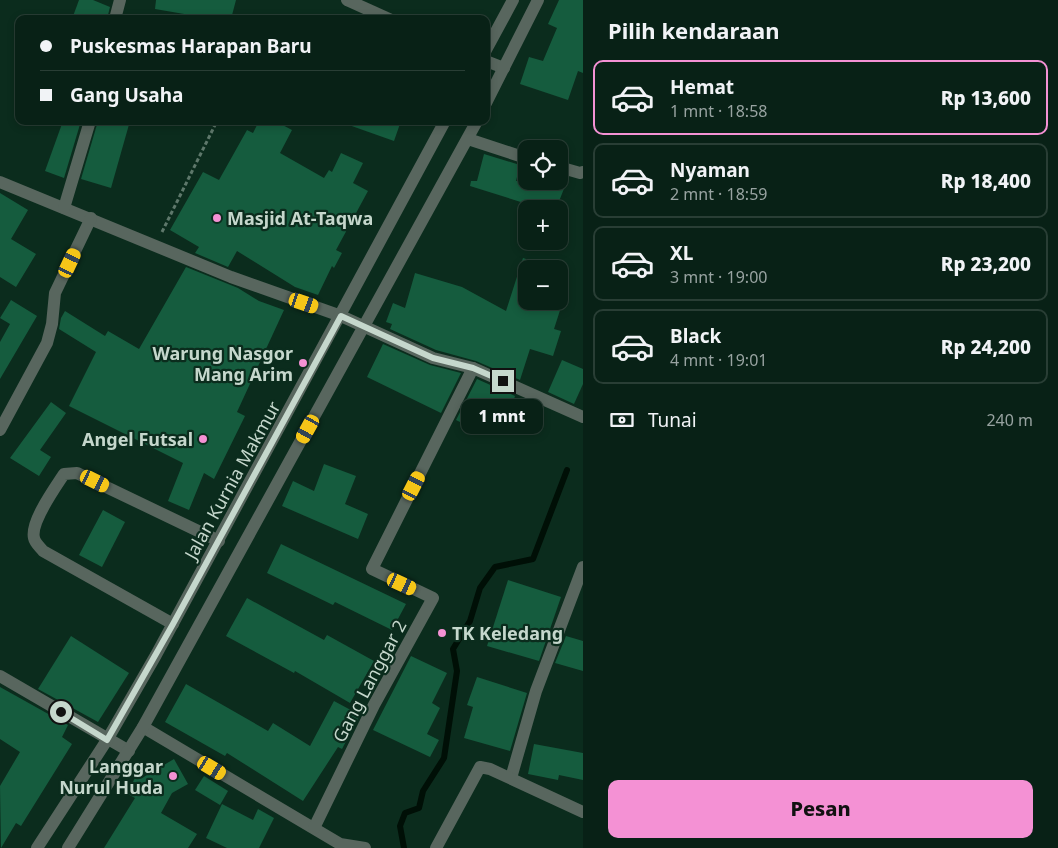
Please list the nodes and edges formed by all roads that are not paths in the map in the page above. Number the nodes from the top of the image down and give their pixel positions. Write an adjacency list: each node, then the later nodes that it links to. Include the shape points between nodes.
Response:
1 (120, 0): 5 (street)
2 (346, 0): 6 (street)
3 (513, 0): 7 (street)
4 (538, 0): 9 (street)
5 (116, 15)
6 (380, 15)
7 (490, 43)
8 (490, 63): 9 (street)
9 (504, 68): 10 (street)
10 (490, 95)
11 (89, 125): 19 (street)
12 (443, 125): 21 (street, Jalan Kurnia Makmur)
13 (475, 125): 14 (street)
14 (468, 139): 15 (street); 22 (street)
15 (518, 155)
16 (568, 169): 17 (street)
17 (583, 172)
18 (0, 182): 19 (street)
19 (64, 208): 20 (street)
20 (91, 218): 21 (street, via 231,277); 25 (street, via 55,293 47,343)
21 (341, 316): 22 (street); 26 (street, Jalan Kurnia Makmur)
22 (364, 326): 23 (street, via 433,358); 30 (street)
23 (473, 368): 24 (street); 35 (street, Gang Langgar 2, via 372,569 433,598 374,706)
24 (583, 417)
25 (0, 430)
26 (219, 541): 28 (street, Jalan Kurnia Makmur); 28 (street, via 77,473 64,474 48,501 34,527 34,540 43,551)
27 (583, 566): 33 (street, via 536,691)
28 (173, 624): 31 (street, Jalan Kurnia Makmur)
29 (0, 676): 31 (street)
30 (143, 727): 32 (street); 35 (street)
31 (107, 740): 32 (street); 36 (street, Jalan Kurnia Makmur)
32 (129, 752): 37 (street)
33 (511, 778): 34 (street); 39 (street, via 480,767)
34 (583, 812)
35 (314, 828): 38 (street, via 340,844)
36 (37, 848)
37 (68, 848)
38 (365, 848)
39 (436, 848)

